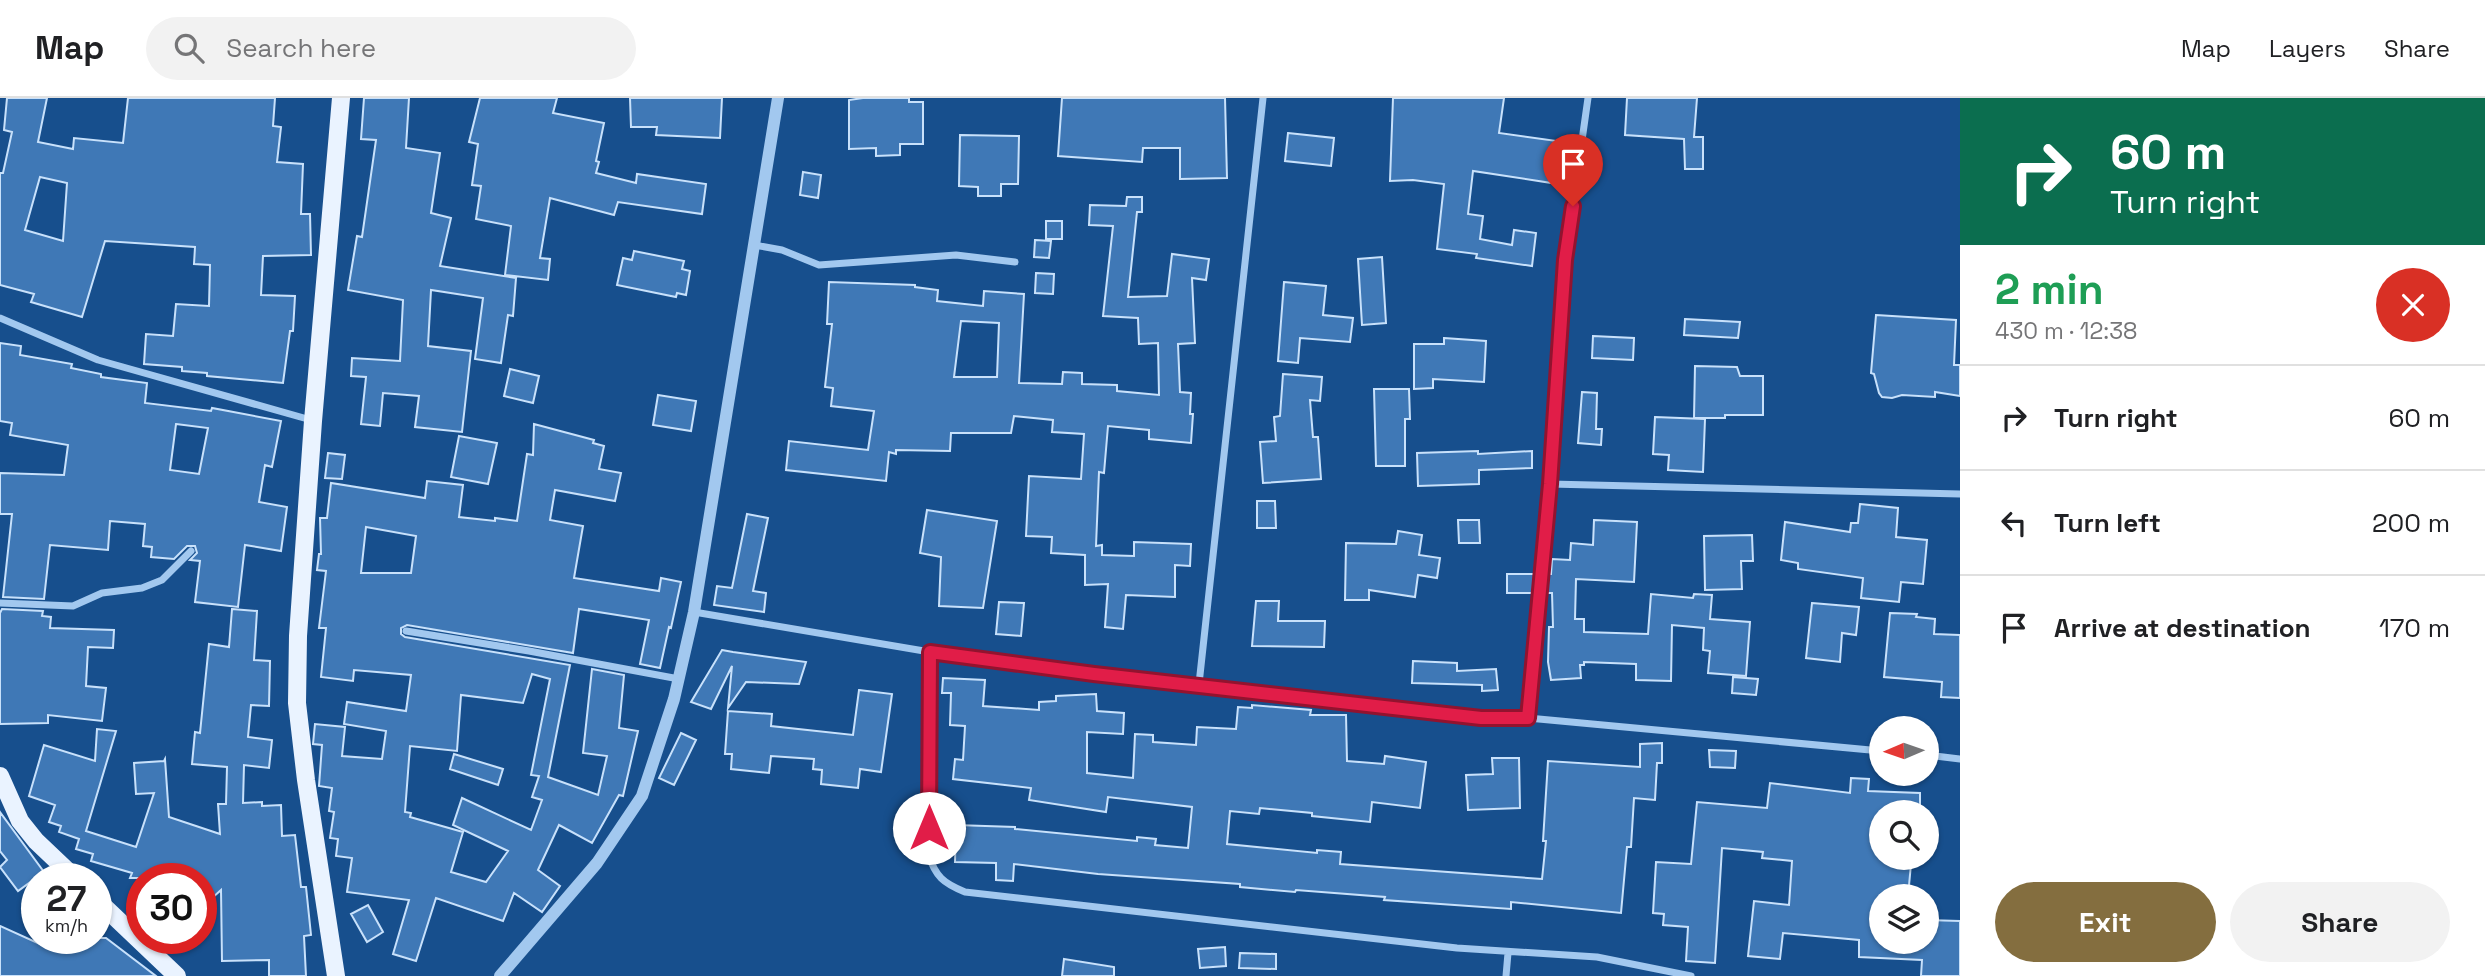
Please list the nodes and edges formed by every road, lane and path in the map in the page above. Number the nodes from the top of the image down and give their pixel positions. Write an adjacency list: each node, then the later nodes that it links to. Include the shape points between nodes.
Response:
1 (341, 98): 8 (main road)
2 (778, 98): 5 (street)
3 (1262, 98): 17 (street)
4 (1588, 98): 9 (street, via 1565,260)
5 (754, 245): 6 (street, via 819,265 956,255); 13 (street)
6 (1015, 261)
7 (0, 317): 8 (street, via 98,360)
8 (313, 421): 27 (main road, via 297,703)
9 (1550, 484): 10 (street); 18 (street)
10 (1960, 494)
11 (191, 551): 12 (street, via 162,580 142,588 102,593 72,606)
12 (0, 603)
13 (694, 612): 15 (street); 16 (street)
14 (407, 631): 16 (street)
15 (930, 652): 17 (street); 25 (street, via 929,854 934,871 948,885 965,892)
16 (679, 679): 28 (street, via 642,796 597,863)
17 (1199, 684): 18 (street, via 1481,718)
18 (1528, 718): 19 (street)
19 (1869, 750)
20 (1939, 756): 21 (street)
21 (1960, 759)
22 (0, 776): 23 (main road, via 20,821)
23 (59, 863)
24 (112, 914): 26 (main road)
25 (1508, 953): 29 (street); 30 (street, via 1597,957)
26 (177, 976)
27 (336, 976)
28 (500, 976)
29 (1506, 976)
30 (1691, 976)

